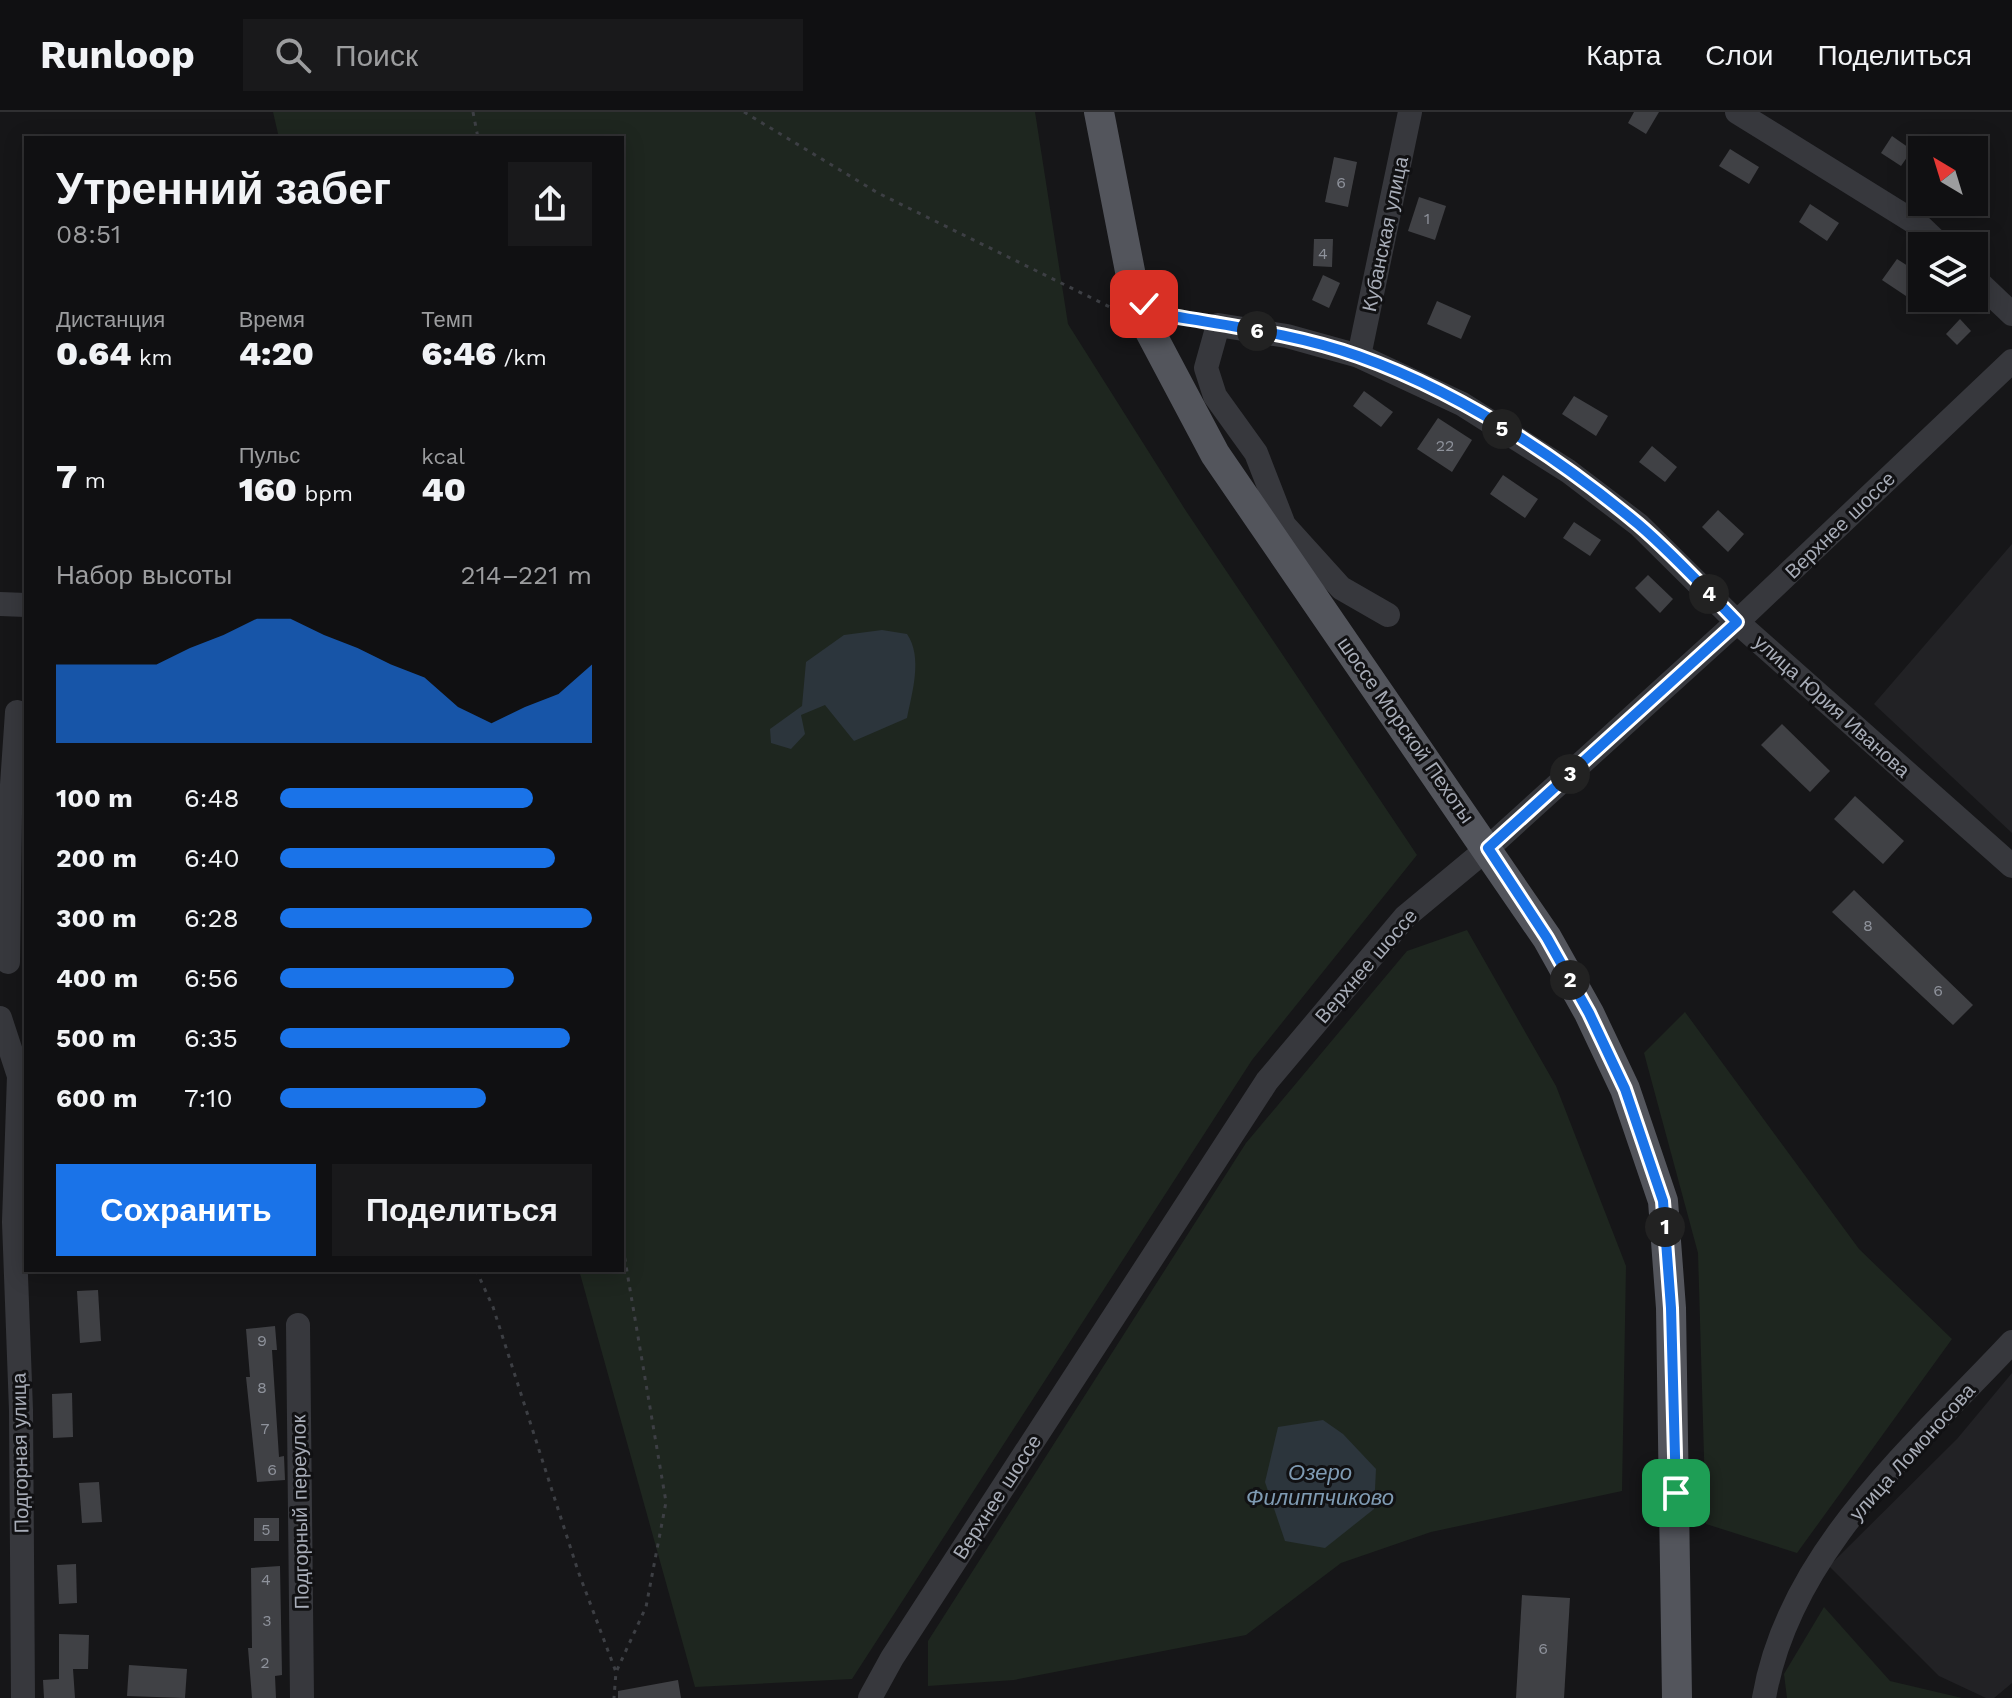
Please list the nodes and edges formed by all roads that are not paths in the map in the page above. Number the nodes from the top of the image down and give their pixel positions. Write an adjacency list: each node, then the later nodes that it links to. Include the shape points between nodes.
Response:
1 (1099, 112): 15 (main road, шоссе Морской Пехоты, via 1137,307 1169,373 1215,454)
2 (1410, 112): 7 (street, Кубанская улица)
3 (1737, 112): 4 (street)
4 (1926, 232)
5 (1988, 291): 6 (street)
6 (2012, 314)
7 (1359, 356): 11 (street, улица Юрия Иванова, via 1287,336 1218,325 1206,368 1215,396 1256,453 1284,525 1341,588); 12 (street, улица Юрия Иванова, via 1462,404 1568,471 1639,525)
8 (2012, 361): 12 (street, Верхнее шоссе)
9 (0, 604): 10 (street)
10 (24, 605)
11 (1388, 615)
12 (1737, 622): 15 (street, Верхнее шоссе); 16 (street, улица Юрия Иванова)
13 (17, 712): 14 (street)
14 (5, 814): 17 (street)
15 (1488, 848): 23 (street, Верхнее шоссе, via 1405,917 1267,1081); 24 (main road, шоссе Морской Пехоты, via 1589,1013 1625,1089 1663,1201 1672,1354)
16 (2012, 866)
17 (11, 960)
18 (0, 1018): 21 (street, Подгорная улица, via 19,1076 14,1222)
19 (298, 1325): 22 (street, Подгорный переулок)
20 (2012, 1342): 25 (street, улица Ломоносова, via 1865,1499 1808,1576 1768,1675)
21 (23, 1698)
22 (302, 1698)
23 (870, 1698)
24 (1677, 1698)
25 (1764, 1698)

